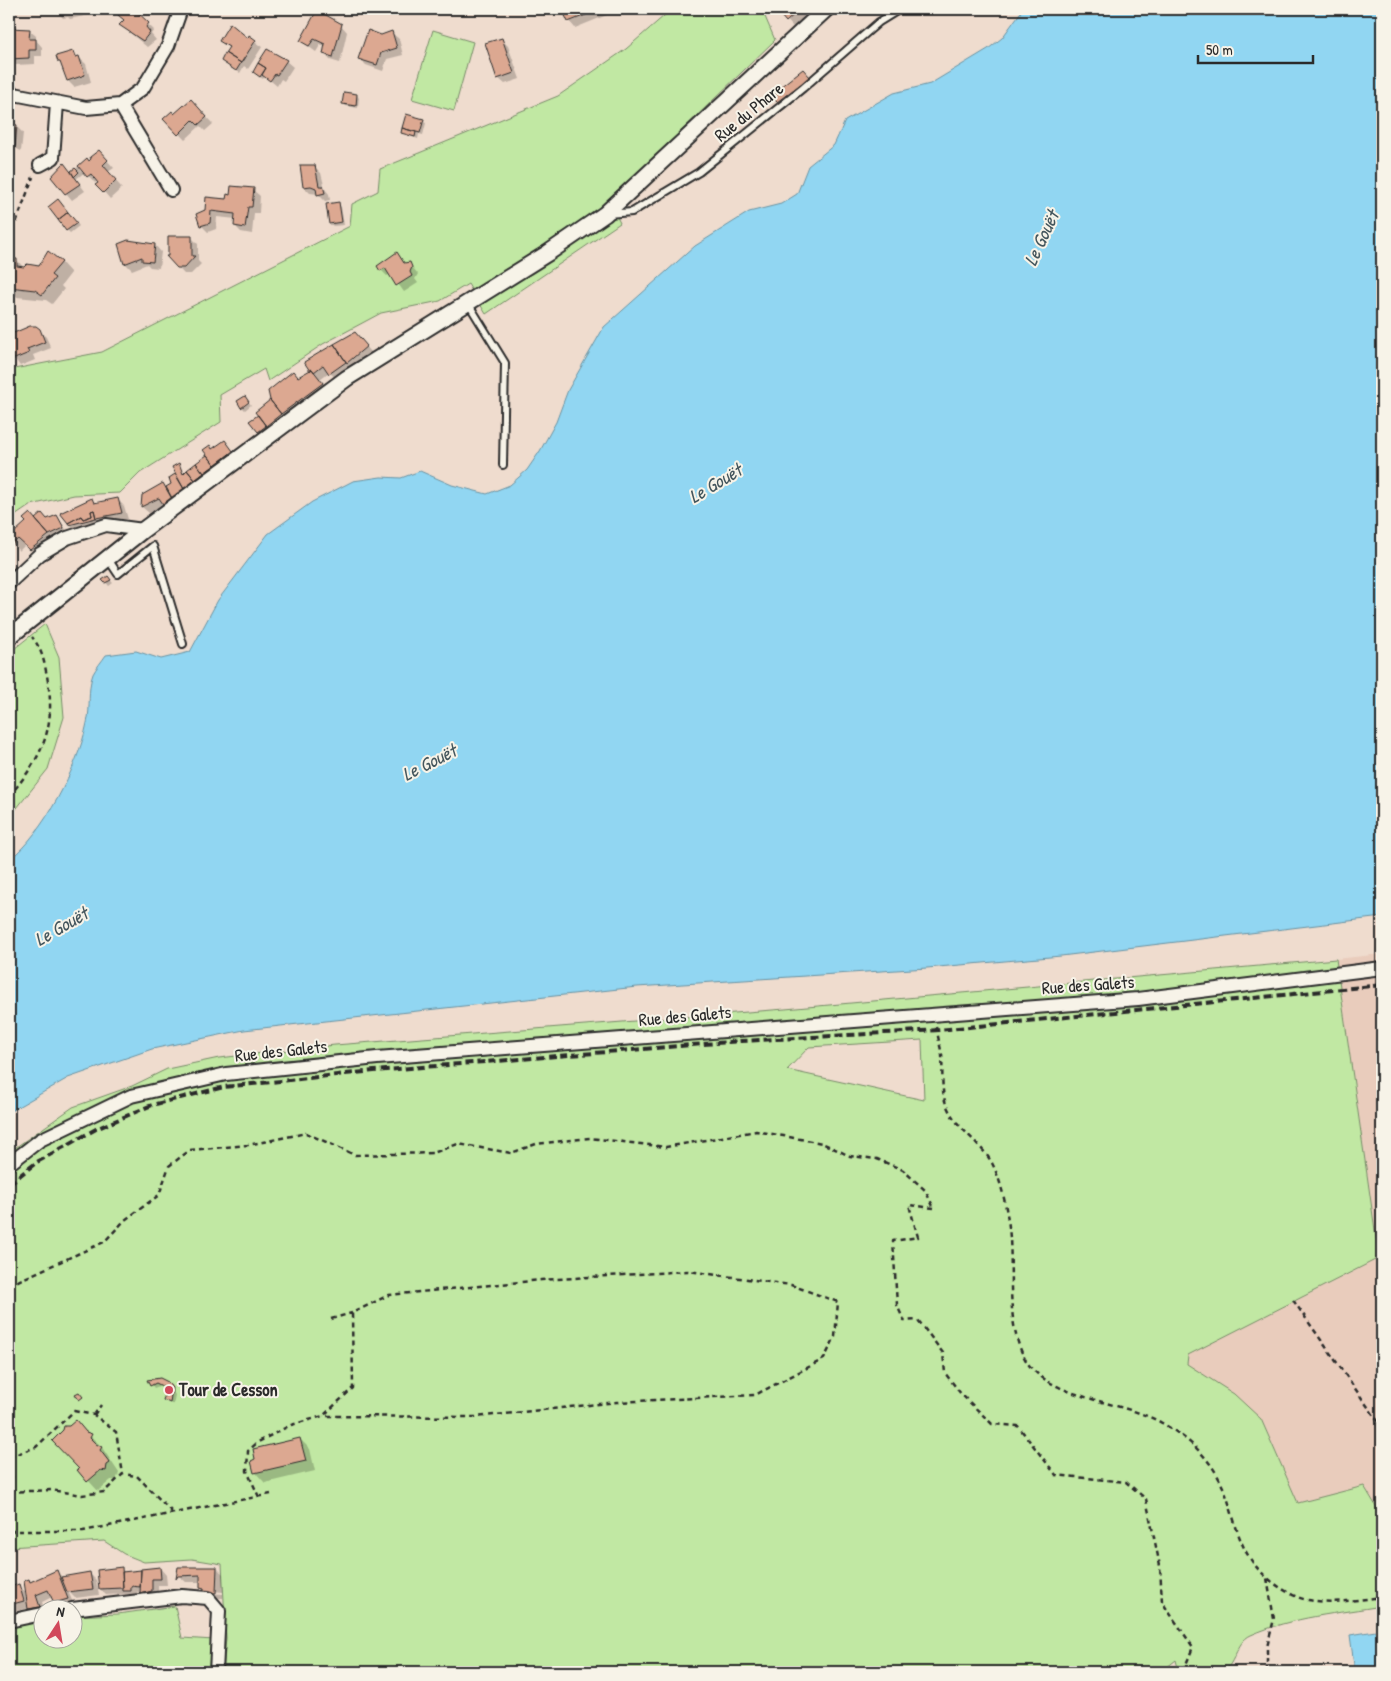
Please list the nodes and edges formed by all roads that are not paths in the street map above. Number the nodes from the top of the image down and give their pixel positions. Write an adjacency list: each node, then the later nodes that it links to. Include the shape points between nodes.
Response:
1 (181, 9): 6 (street, via 168,46 143,88)
2 (826, 9): 9 (street)
3 (900, 9): 9 (lane, Rue du Phare, via 879,22 698,172 632,212)
4 (9, 93): 5 (street)
5 (57, 103): 6 (street, via 86,108); 7 (street, via 53,158)
6 (120, 105): 8 (street)
7 (40, 165)
8 (172, 190)
9 (605, 214): 10 (street)
10 (468, 303): 11 (lane, via 505,363); 12 (street, via 347,378)
11 (503, 465)
12 (143, 530): 13 (street); 14 (street, via 106,525 68,538 40,554)
13 (108, 558): 15 (street); 16 (lane, via 118,574 153,546)
14 (9, 583)
15 (9, 637)
16 (183, 644)
17 (1382, 968): 18 (street, Rue des Galets, via 1138,999 377,1058 226,1074 131,1096 40,1140)
18 (9, 1164)
19 (82, 1608): 22 (street, via 182,1596 208,1598 219,1611)
20 (32, 1616): 21 (street)
21 (9, 1621)
22 (216, 1672)

